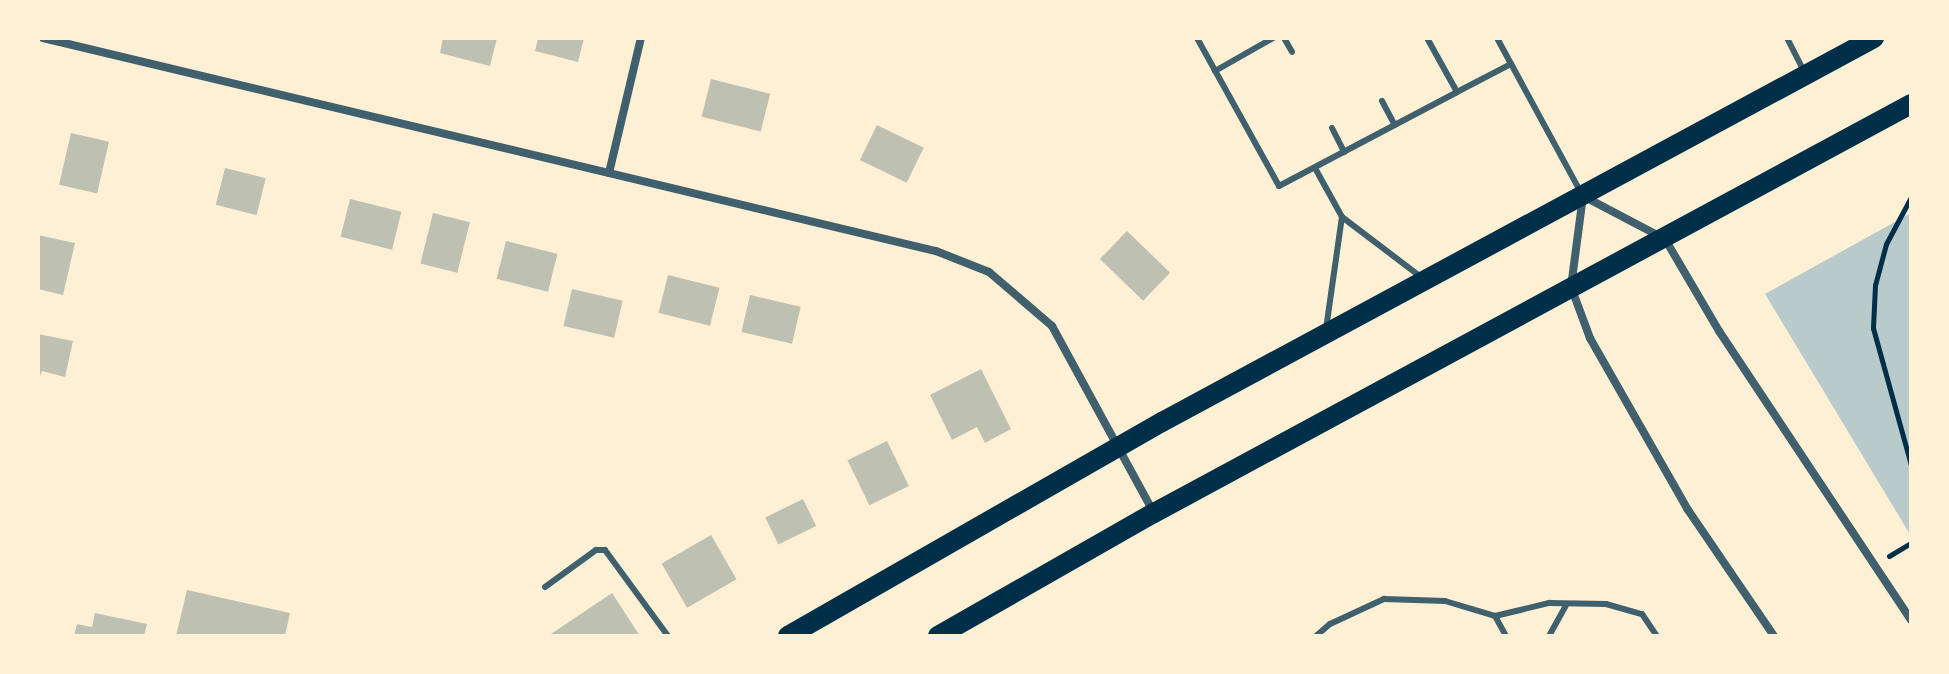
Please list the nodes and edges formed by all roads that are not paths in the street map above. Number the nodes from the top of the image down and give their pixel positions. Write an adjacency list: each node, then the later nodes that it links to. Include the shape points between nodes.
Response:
1 (43, 38): 21 (street)
2 (641, 38): 21 (street)
3 (1197, 38): 12 (lane)
4 (1273, 38): 12 (lane)
5 (1284, 38): 10 (lane)
6 (1427, 38): 14 (lane)
7 (1497, 38): 11 (lane)
8 (1787, 38): 13 (lane)
9 (1871, 39): 13 (main road)
10 (1292, 52)
11 (1511, 64): 14 (lane); 22 (lane)
12 (1215, 71): 20 (lane, via 1279,186)
13 (1806, 74): 22 (main road)
14 (1457, 92): 17 (lane)
15 (1382, 101): 17 (lane)
16 (1911, 104): 24 (main road)
17 (1395, 125): 19 (lane)
18 (1332, 128): 19 (lane)
19 (1344, 152): 20 (lane)
20 (1315, 168): 23 (lane)
21 (609, 173): 28 (street, via 936,251 989,272 1052,326)
22 (1583, 196): 24 (street); 25 (main road); 26 (street)
23 (1342, 217): 25 (lane); 27 (lane)
24 (1665, 239): 26 (main road); 33 (street, via 1719,331)
25 (1427, 282): 27 (main road)
26 (1571, 287): 29 (main road); 41 (street, via 1590,338 1645,439)
27 (1325, 336): 28 (main road)
28 (1118, 447): 29 (street); 35 (main road)
29 (1154, 513): 36 (main road)
30 (545, 587): 34 (lane, via 596,550 605,550)
31 (1566, 605): 32 (lane, via 1538,604); 39 (lane); 40 (lane, via 1606,604 1642,614)
32 (1495, 616): 37 (lane, via 1445,601 1384,599); 38 (lane)
33 (1911, 620)
34 (668, 636)
35 (788, 636)
36 (938, 636)
37 (1316, 636)
38 (1506, 636)
39 (1549, 636)
40 (1657, 636)
41 (1774, 636)

